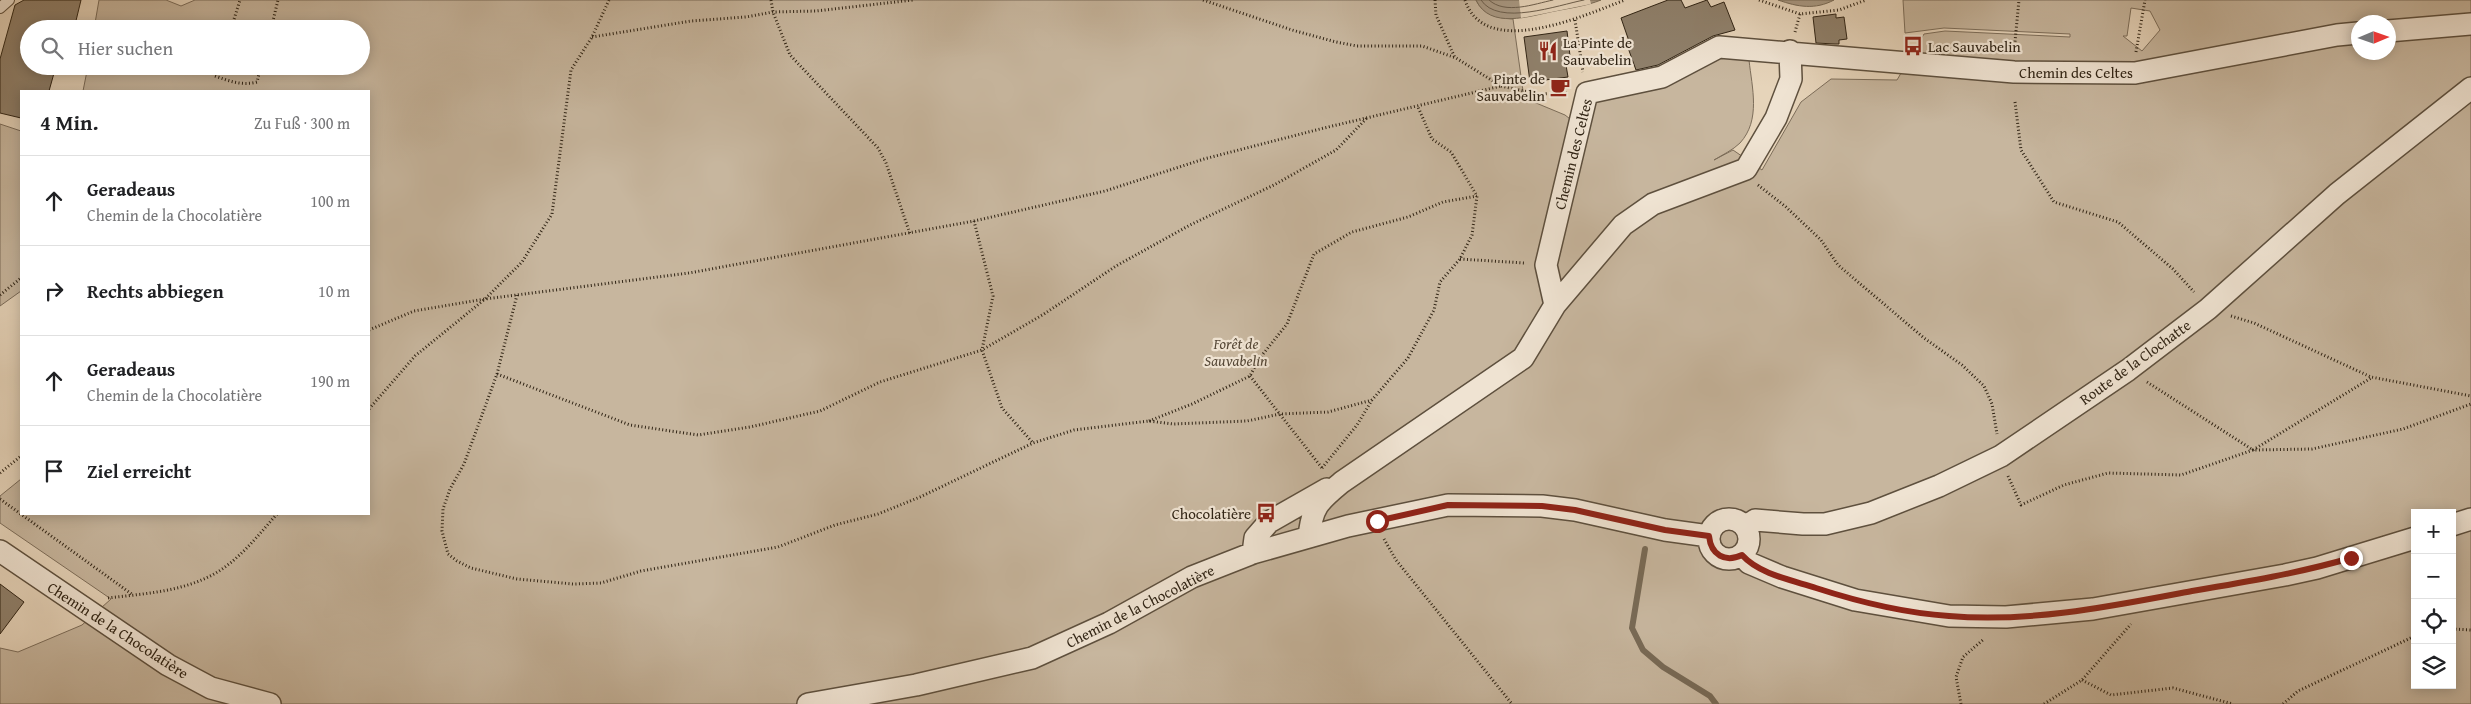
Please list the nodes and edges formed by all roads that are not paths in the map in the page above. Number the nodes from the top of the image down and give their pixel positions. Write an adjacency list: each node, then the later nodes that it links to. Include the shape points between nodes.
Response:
1 (9, 0): 2 (lane)
2 (0, 8)
3 (2471, 24): 4 (street)
4 (2396, 30)
5 (2351, 34): 6 (street, Chemin des Celtes, via 2135,73 2014,72)
6 (1790, 52): 8 (street, via 1791,79 1776,118 1746,169 1653,204 1623,225); 8 (street, Chemin des Celtes, via 1719,47 1662,77 1587,93 1546,265)
7 (2471, 88): 12 (street, Route de la Clochatte, via 2337,194 2208,309 2128,370 2001,456 1940,486 1871,513 1825,524 1755,520)
8 (1555, 305): 9 (street, via 1523,358)
9 (1348, 478): 14 (street, via 1319,502); 17 (street, via 1269,522 1255,538)
10 (2471, 520): 11 (street)
11 (2456, 525)
12 (1745, 526): 13 (street, via 1736,520 1724,519 1714,525); 18 (street, via 1748,546)
13 (1709, 536): 14 (street, Chemin de la Chocolatière, via 1542,506 1448,505); 18 (street, via 1713,551 1719,556 1734,558)
14 (1309, 537): 17 (street, Chemin de la Chocolatière)
15 (2411, 539): 18 (street, via 2285,574 2093,609 2006,617 1949,616 1855,600 1782,577 1750,563)
16 (0, 551): 19 (street, Chemin de la Chocolatière, via 168,665 211,688)
17 (1253, 552): 20 (street, Chemin de la Chocolatière, via 1192,577 1110,623 1032,658 916,685)
18 (1742, 555)
19 (270, 704)
20 (808, 704)

